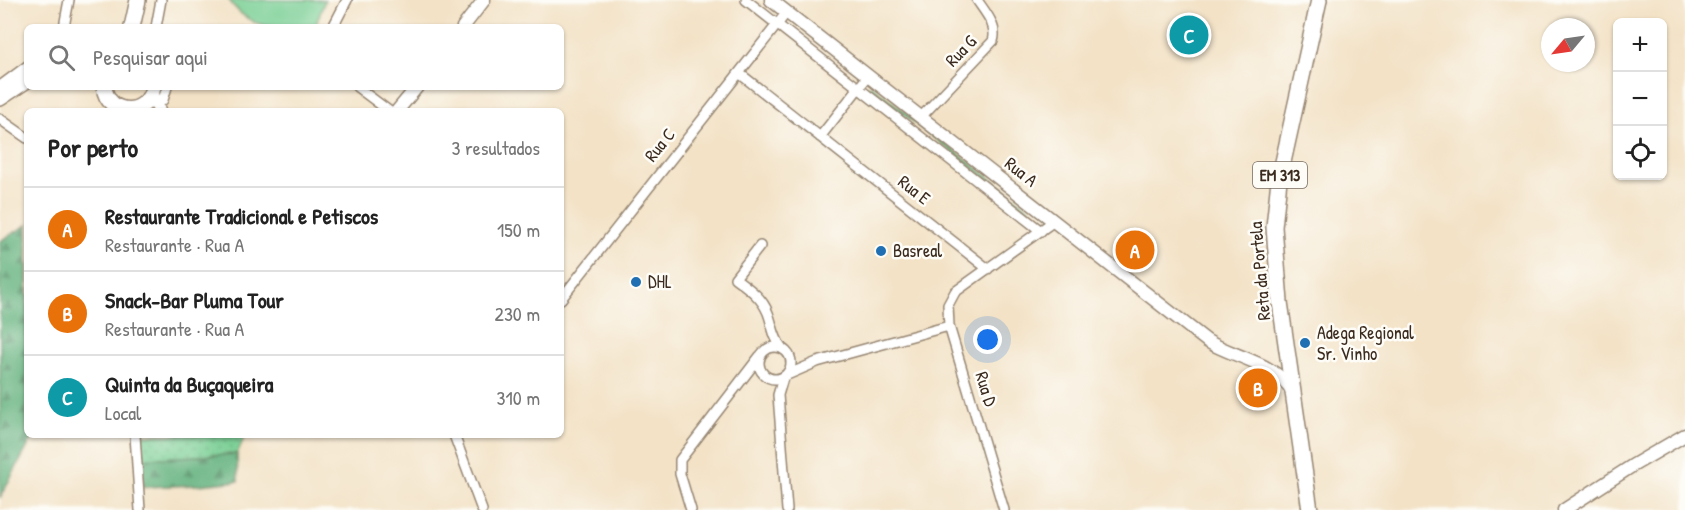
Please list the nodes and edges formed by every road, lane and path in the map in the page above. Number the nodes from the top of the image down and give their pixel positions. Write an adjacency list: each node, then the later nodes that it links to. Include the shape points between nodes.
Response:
1 (69, 0): 11 (street)
2 (139, 0): 12 (main road); 13 (main road)
3 (161, 0): 14 (street)
4 (347, 0): 15 (street)
5 (484, 0): 16 (street)
6 (746, 0): 17 (street)
7 (771, 0): 10 (street, Rua A)
8 (977, 0): 33 (street, Rua G, via 993,26 993,41)
9 (1319, 0): 46 (main road, Reta da Portela / EM 313, via 1279,180 1275,216 1276,261)
10 (787, 12): 17 (street, Rua C); 20 (street, Rua A)
11 (65, 24)
12 (133, 24)
13 (141, 24)
14 (157, 24)
15 (335, 24)
16 (466, 24)
17 (777, 24): 19 (street, Rua C); 23 (street)
18 (24, 68): 22 (street)
19 (739, 73): 36 (street, Rua E); 41 (street, Rua C)
20 (868, 76): 23 (street); 33 (street, Rua A)
21 (24, 82): 28 (main road)
22 (0, 86)
23 (859, 88): 36 (street); 38 (street)
24 (104, 90): 29 (main road, via 110,102)
25 (361, 90): 31 (street)
26 (414, 90): 32 (street)
27 (157, 96): 30 (main road)
28 (0, 99)
29 (119, 108)
30 (137, 108)
31 (385, 108)
32 (400, 108)
33 (921, 116): 37 (street, Rua A)
34 (0, 119): 35 (street)
35 (24, 136)
36 (820, 137): 40 (street, Rua E)
37 (1054, 221): 38 (street, Rua D); 49 (street, Rua A, via 1207,341)
38 (1041, 231): 40 (street, Rua D)
39 (760, 246): 43 (street, via 735,278 763,303)
40 (988, 269): 42 (street, Rua D, via 952,296 947,309)
41 (564, 294)
42 (949, 326): 48 (street); 63 (street, Rua D)
43 (772, 331): 44 (street); 45 (street)
44 (782, 348): 45 (street); 47 (street)
45 (764, 353): 51 (street); 53 (street, via 759,366)
46 (1288, 353): 49 (street); 50 (main road, Reta da Portela / EM 313)
47 (790, 356): 48 (street); 52 (street, via 791,366)
48 (818, 362): 52 (street)
49 (1271, 367): 50 (street, via 1281,373); 55 (street)
50 (1290, 369): 55 (main road, Reta da Portela / EM 313)
51 (746, 375): 53 (street); 61 (street, via 680,460 680,474)
52 (785, 376): 53 (street); 54 (street)
53 (766, 377): 54 (street)
54 (778, 395): 62 (street)
55 (1294, 396): 64 (main road, EM 313)
56 (1685, 435): 65 (street)
57 (135, 438): 59 (street)
58 (455, 438): 60 (street)
59 (140, 510)
60 (482, 510)
61 (691, 510)
62 (787, 510)
63 (1004, 510)
64 (1310, 510)
65 (1564, 510)

